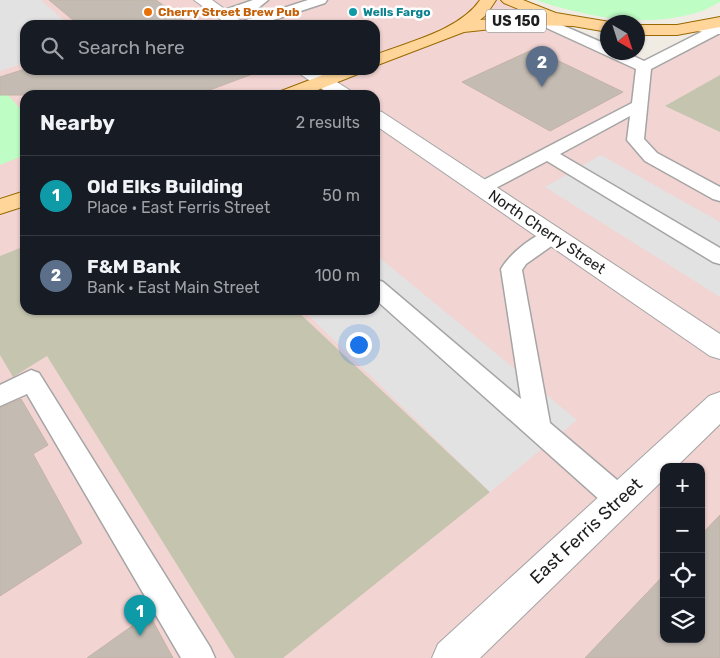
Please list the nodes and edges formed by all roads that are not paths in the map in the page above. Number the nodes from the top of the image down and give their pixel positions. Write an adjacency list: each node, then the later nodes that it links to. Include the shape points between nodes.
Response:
1 (202, 0): 6 (street)
2 (262, 0): 6 (lane)
3 (321, 0): 8 (lane)
4 (488, 0): 12 (main road, US 150, via 480,12)
5 (509, 0): 10 (main road, via 552,17)
6 (224, 15): 7 (street)
7 (232, 20)
8 (260, 20)
9 (543, 21): 10 (main road, US 150); 12 (main road, US 150); 16 (lane)
10 (572, 21): 11 (main road, US 150)
11 (600, 26)
12 (461, 27): 17 (main road, US 150)
13 (694, 27): 14 (street); 15 (main road)
14 (719, 27): 19 (lane)
15 (645, 30)
16 (600, 46)
17 (380, 59)
18 (629, 60): 19 (lane)
19 (644, 67): 25 (lane)
20 (314, 75): 22 (street)
21 (339, 75): 22 (main road)
22 (323, 81): 23 (main road); 24 (street)
23 (300, 90)
24 (336, 90)
25 (639, 105): 27 (lane); 29 (lane, via 635,140 651,157)
26 (380, 119): 28 (street, North Cherry Street)
27 (548, 154): 28 (lane); 33 (lane)
28 (482, 188): 32 (street, North Cherry Street)
29 (720, 195)
30 (20, 200): 31 (main road)
31 (0, 208)
32 (553, 235): 35 (street, North Cherry Street); 38 (lane, via 519,259 511,269)
33 (720, 257)
34 (380, 291): 38 (lane)
35 (720, 348)
36 (0, 396): 40 (lane, via 31,380)
37 (720, 405): 39 (street, East Ferris Street)
38 (538, 428): 39 (lane)
39 (620, 500): 41 (street, East Ferris Street)
40 (199, 658)
41 (452, 658)

